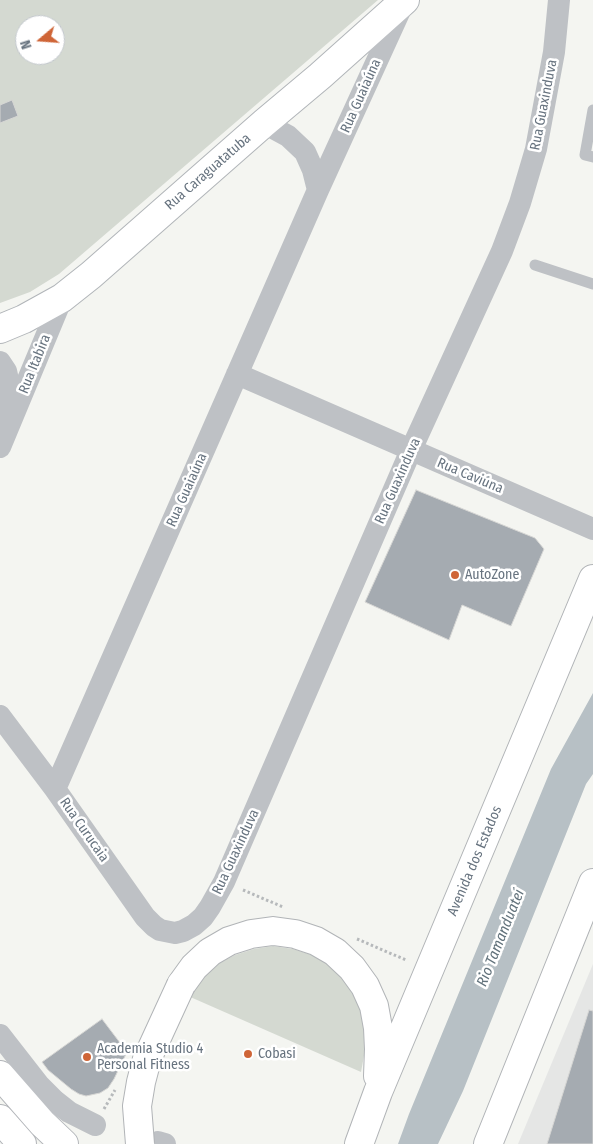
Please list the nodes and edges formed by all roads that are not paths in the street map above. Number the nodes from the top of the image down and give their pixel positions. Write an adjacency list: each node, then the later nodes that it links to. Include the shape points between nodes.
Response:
1 (405, 0): 4 (main road, Rua Caraguatatuba); 6 (street, Rua Guaiaúna)
2 (559, 0): 14 (street, Rua Guaxinduva, via 554,52 536,149 520,203 502,251)
3 (593, 110): 5 (lane, via 585,155)
4 (264, 122): 6 (street, via 288,136 305,152); 9 (main road, Rua Caraguatatuba)
5 (593, 157)
6 (318, 190): 12 (street, Rua Guaiaúna)
7 (535, 265): 8 (lane)
8 (593, 284)
9 (62, 298): 10 (main road, Rua Caraguatatuba); 13 (street, Rua Itabira)
10 (0, 329)
11 (0, 362): 13 (street, Rua Itabira, via 6,371 10,389)
12 (238, 374): 14 (street, Rua Caviúna); 18 (street, Rua Guaiaúna)
13 (4, 438)
14 (411, 450): 15 (street, Rua Caviúna); 20 (street, Rua Guaxinduva, via 224,882 203,917)
15 (593, 529)
16 (593, 579): 23 (main road, Avenida dos Estados)
17 (0, 716): 18 (street, Rua Curucaia)
18 (55, 789): 20 (street, Rua Curucaia, via 145,917 160,930)
19 (593, 884): 30 (main road)
20 (175, 933)
21 (0, 1035): 25 (street, via 55,1101)
22 (0, 1075): 28 (main road)
23 (378, 1092): 26 (main road, bridge, via 379,1049 374,1006 352,968 335,952 316,941 273,931 251,934 210,952 181,985 141,1082 137,1106); 29 (main road, Avenida dos Estados)
24 (0, 1119): 27 (main road)
25 (95, 1126)
26 (154, 1143)
27 (22, 1144)
28 (64, 1144)
29 (359, 1144)
30 (488, 1144)

